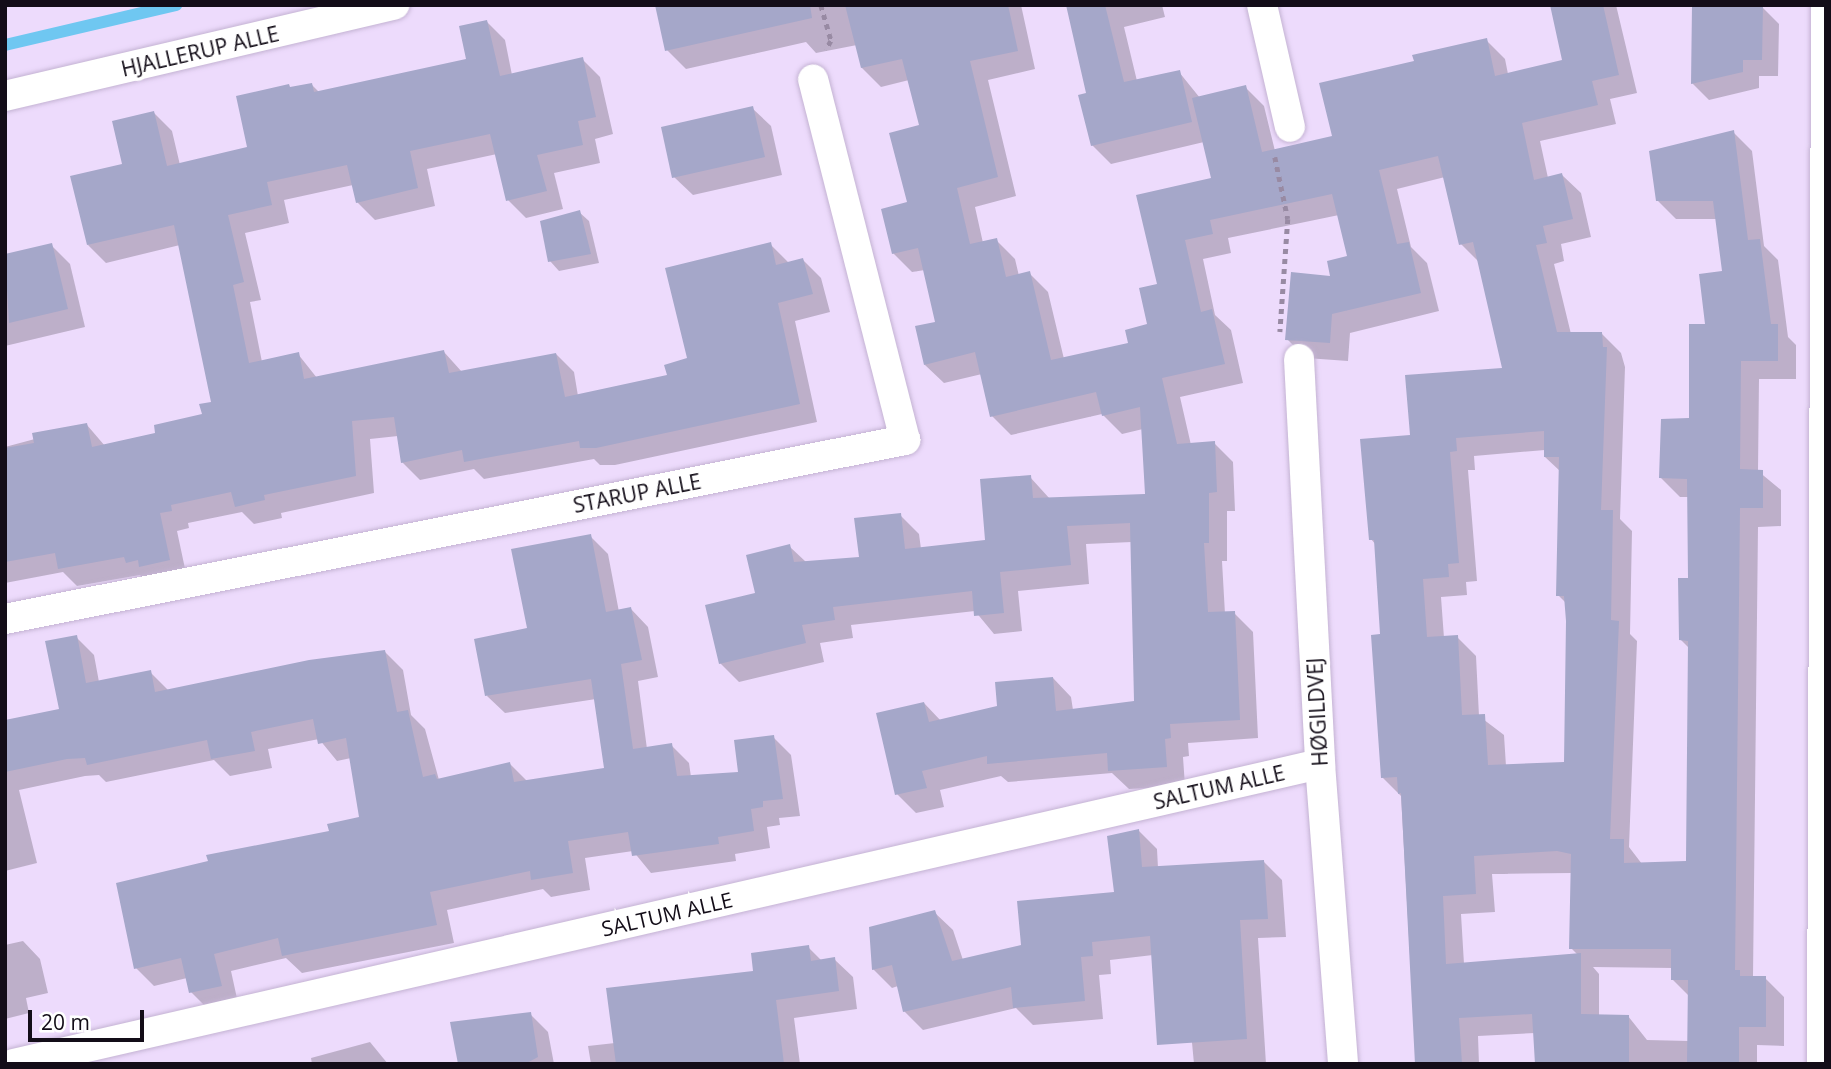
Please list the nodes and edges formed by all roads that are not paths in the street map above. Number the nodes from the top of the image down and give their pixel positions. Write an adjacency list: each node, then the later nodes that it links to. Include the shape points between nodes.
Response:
1 (394, 5): 5 (street, HJALLERUP ALLE)
2 (1262, 5): 6 (street)
3 (1826, 5): 12 (street)
4 (813, 80): 8 (street, STARUP ALLE, via 905,440)
5 (5, 96)
6 (1290, 127)
7 (1299, 359): 9 (street, HØGILDVEJ)
8 (5, 619)
9 (1320, 764): 10 (street, SALTUM ALLE); 11 (street, HØGILDVEJ)
10 (13, 1064)
11 (1343, 1064)
12 (1822, 1064)

